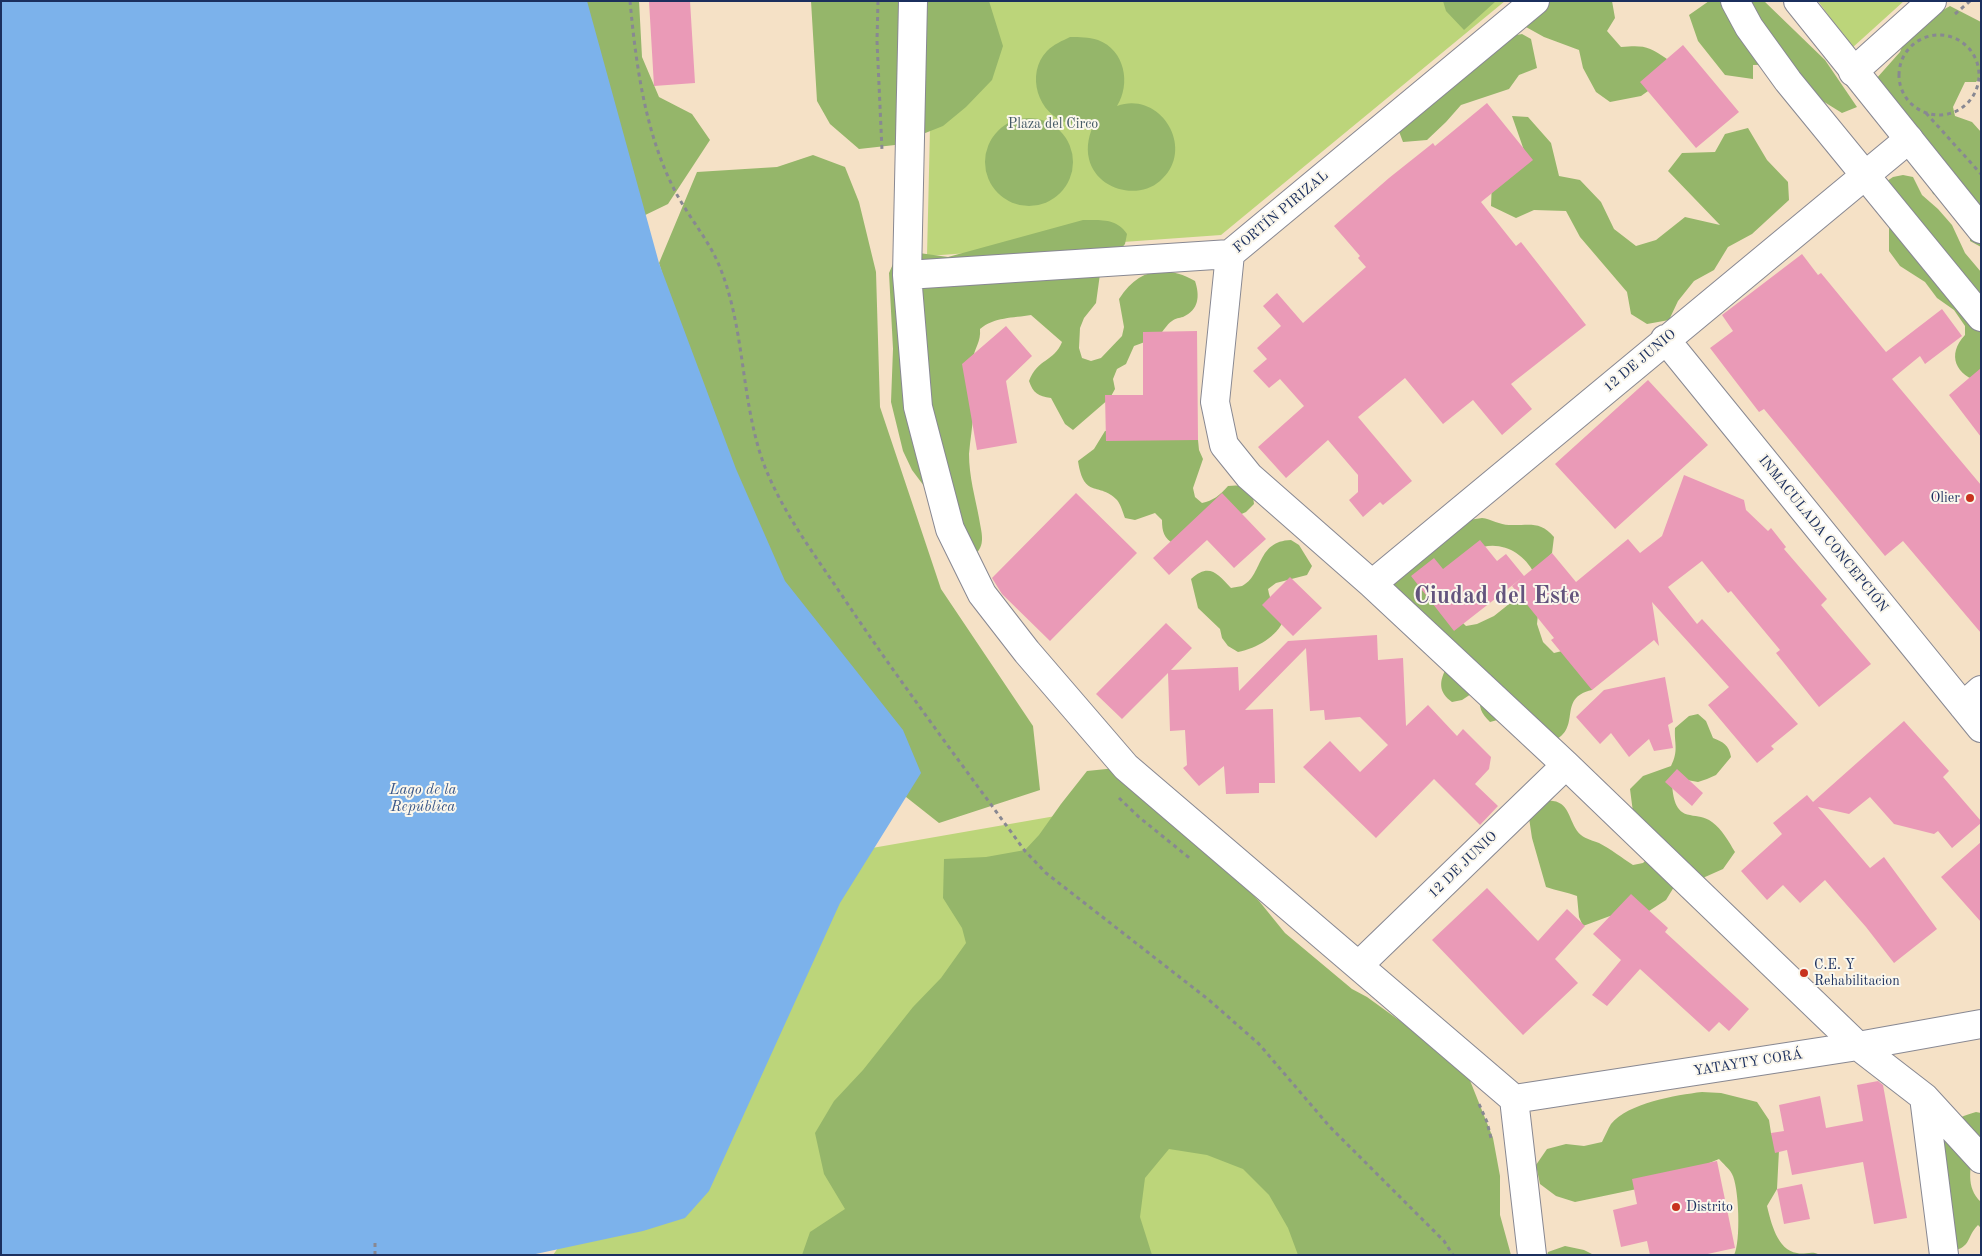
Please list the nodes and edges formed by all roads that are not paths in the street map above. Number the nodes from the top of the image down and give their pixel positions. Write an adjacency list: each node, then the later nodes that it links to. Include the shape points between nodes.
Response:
1 (913, 1): 11 (street)
2 (1535, 1): 10 (street, FORTÍN PIRIZAL)
3 (1734, 1): 8 (street, via 1788,81)
4 (1798, 1): 6 (street)
5 (1932, 1): 6 (street)
6 (1853, 72): 7 (street)
7 (1909, 139): 8 (street, 12 DE JUNIO); 9 (street)
8 (1865, 175): 12 (street); 13 (street, 12 DE JUNIO)
9 (1981, 229)
10 (1230, 254): 11 (street, FORTÍN PIRIZAL); 14 (street, via 1215,402 1224,445 1249,476)
11 (907, 275): 18 (street, via 918,407 950,529 982,594 1027,652 1126,767)
12 (1981, 317)
13 (1665, 339): 14 (street, 12 DE JUNIO); 15 (street, INMACULADA CONCEPCIÓN)
14 (1372, 584): 17 (street)
15 (1972, 698): 16 (street, INMACULADA CONCEPCIÓN)
16 (1981, 728)
17 (1566, 764): 18 (street, 12 DE JUNIO); 20 (street)
18 (1360, 965): 22 (street)
19 (1981, 1024): 20 (street, YATAYTY CORÁ)
20 (1858, 1046): 21 (street); 22 (street, YATAYTY CORÁ)
21 (1924, 1097): 23 (street); 25 (street)
22 (1514, 1099): 24 (street)
23 (1981, 1158)
24 (1532, 1255)
25 (1944, 1255)

